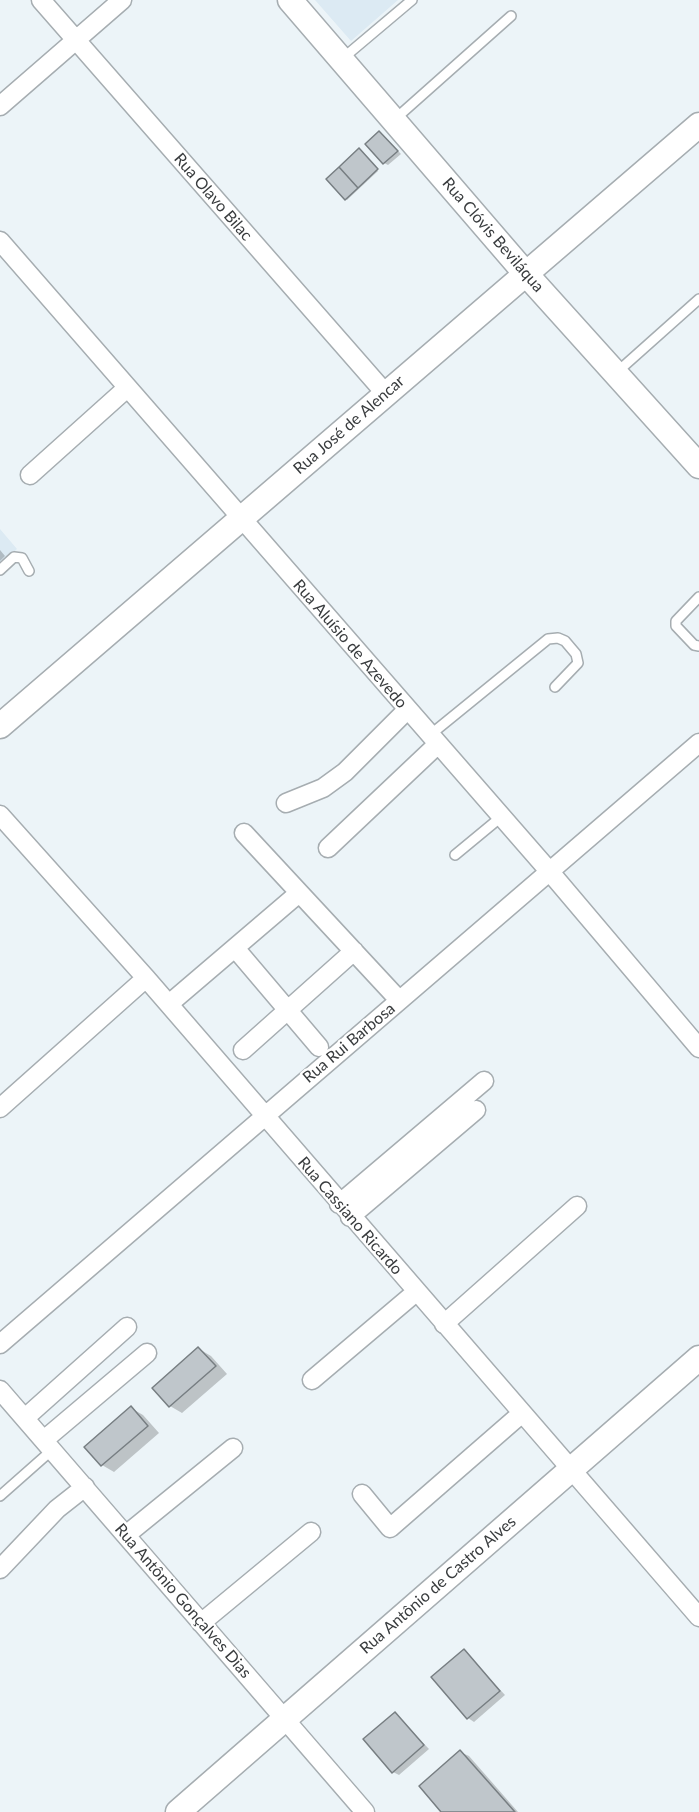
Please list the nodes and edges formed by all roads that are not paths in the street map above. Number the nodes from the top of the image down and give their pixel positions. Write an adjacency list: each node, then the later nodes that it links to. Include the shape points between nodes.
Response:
1 (41, 0): 6 (street, Rua Olavo Bilac)
2 (122, 0): 6 (street)
3 (290, 0): 7 (street, Rua Clóvis Beviláqua)
4 (412, 0): 7 (lane)
5 (511, 16): 9 (lane)
6 (75, 41): 8 (street); 16 (street, Rua Olavo Bilac)
7 (342, 59): 9 (street, Rua Clóvis Beviláqua)
8 (0, 106)
9 (394, 120): 12 (street, Rua Clóvis Beviláqua)
10 (699, 125): 12 (street, Rua José de Alencar)
11 (0, 241): 15 (street, Rua Aluísio de Azevedo)
12 (526, 274): 14 (street, Rua Clóvis Beviláqua); 16 (street, Rua José de Alencar)
13 (699, 299): 14 (lane)
14 (616, 373): 17 (street, Rua Clóvis Beviláqua)
15 (127, 388): 18 (street); 19 (street, Rua Aluísio de Azevedo)
16 (386, 394): 19 (street, Rua José de Alencar)
17 (699, 466)
18 (30, 475)
19 (241, 518): 25 (street, Rua Aluísio de Azevedo); 26 (street, Rua José de Alencar)
20 (0, 570): 21 (lane, via 14,557 22,558)
21 (28, 571)
22 (699, 597): 23 (lane, via 676,621 682,632)
23 (699, 646)
24 (555, 687): 27 (lane, via 578,663 576,654 558,638 548,639)
25 (407, 710): 27 (street, Rua Aluísio de Azevedo); 29 (street, via 345,772 322,788)
26 (0, 726)
27 (434, 740): 31 (street, Rua Aluísio de Azevedo); 33 (street)
28 (699, 743): 35 (street, Rua Rui Barbosa)
29 (286, 803)
30 (0, 815): 39 (street, Rua Cassiano Ricardo)
31 (501, 817): 34 (lane); 35 (street, Rua Aluísio de Azevedo)
32 (243, 833): 36 (street)
33 (328, 848)
34 (455, 855)
35 (550, 872): 40 (street, Rua Rui Barbosa); 44 (street, Rua Aluísio de Azevedo)
36 (299, 893): 37 (street); 38 (street)
37 (235, 948): 41 (street); 42 (street)
38 (354, 951): 40 (street); 42 (street)
39 (146, 978): 41 (street, Rua Cassiano Ricardo); 47 (street)
40 (399, 1000): 49 (street, Rua Rui Barbosa)
41 (169, 1004): 49 (street, Rua Cassiano Ricardo)
42 (288, 1010): 43 (street); 45 (street)
43 (319, 1047)
44 (699, 1048)
45 (243, 1050)
46 (484, 1081): 51 (street)
47 (0, 1108)
48 (476, 1110): 51 (street)
49 (264, 1115): 51 (street, Rua Cassiano Ricardo); 55 (street, Rua Rui Barbosa)
50 (577, 1206): 53 (street)
51 (345, 1210): 52 (street, Rua Cassiano Ricardo)
52 (416, 1292): 53 (street, Rua Cassiano Ricardo); 58 (street)
53 (444, 1324): 60 (street, Rua Cassiano Ricardo)
54 (127, 1327): 61 (street)
55 (0, 1344)
56 (147, 1353): 62 (street)
57 (699, 1358): 64 (street, Rua Antônio de Castro Alves)
58 (312, 1380)
59 (0, 1390): 61 (street, Rua Antônio Gonçalves Dias)
60 (520, 1414): 64 (street, Rua Cassiano Ricardo); 66 (street, via 390,1528)
61 (25, 1418): 62 (street, Rua Antônio Gonçalves Dias)
62 (48, 1445): 65 (street, Rua Antônio Gonçalves Dias); 67 (lane)
63 (233, 1448): 69 (street)
64 (569, 1470): 71 (street, Rua Cassiano Ricardo); 73 (street, Rua Antônio de Castro Alves)
65 (85, 1487): 69 (street, Rua Antônio Gonçalves Dias); 70 (street, via 44,1522)
66 (362, 1494)
67 (0, 1496)
68 (311, 1532): 72 (street)
69 (126, 1535): 72 (street, Rua Antônio Gonçalves Dias)
70 (0, 1569)
71 (699, 1617)
72 (201, 1623): 73 (street, Rua Antônio Gonçalves Dias)
73 (285, 1719): 74 (street, Rua Antônio de Castro Alves); 75 (street, Rua Antônio Gonçalves Dias)
74 (178, 1812)
75 (365, 1812)

